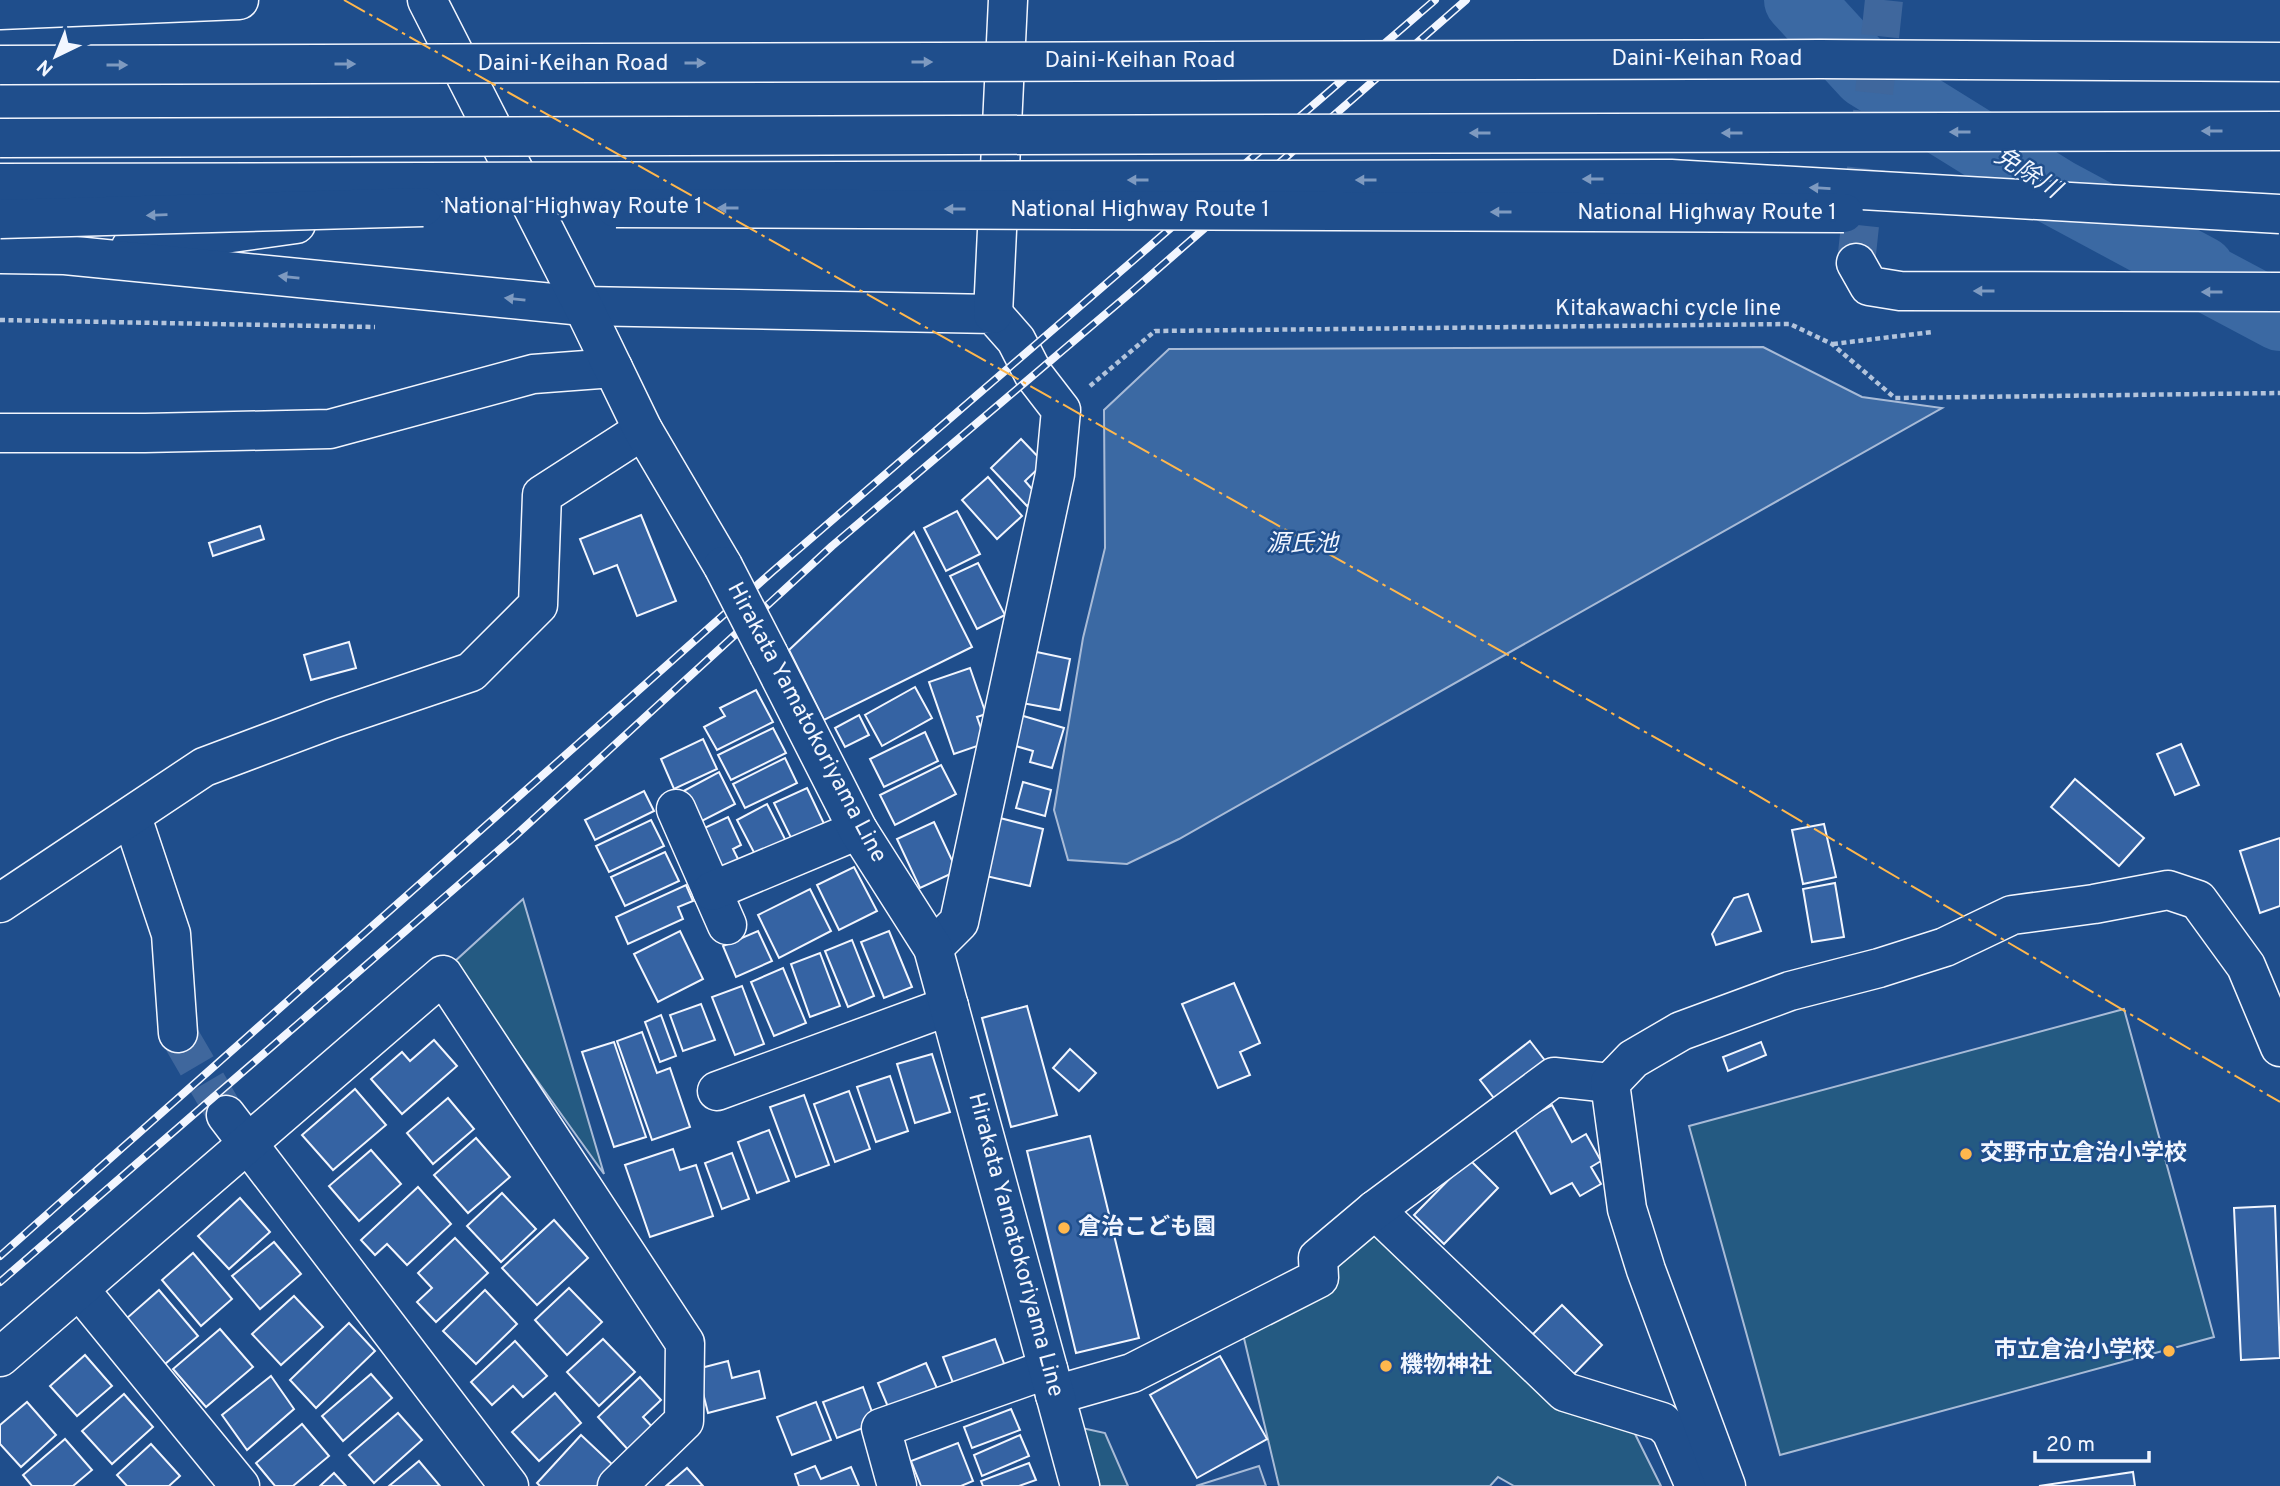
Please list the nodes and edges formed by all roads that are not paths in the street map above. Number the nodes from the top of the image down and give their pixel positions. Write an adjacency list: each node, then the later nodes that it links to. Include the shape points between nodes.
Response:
1 (239, 0): 4 (main road)
2 (427, 0): 17 (main road, Hirakata Yamatokoriyama Line)
3 (1008, 0): 18 (main road)
4 (0, 10)
5 (2280, 62): 6 (main road, Daini-Keihan Road, one-way to 5, bridge, via 1807,59)
6 (0, 65)
7 (2280, 131): 8 (main road, one-way to 8, bridge)
8 (0, 138)
9 (0, 183): 11 (main road, one-way to 9, bridge, via 1671,179)
10 (427, 207): 11 (main road, National Highway Route 1, one-way to 10, bridge); 12 (main road, National Highway Route 1, one-way to 12, bridge); 14 (main road)
11 (2280, 215)
12 (0, 219)
13 (0, 254): 14 (main road)
14 (65, 256): 17 (main road, one-way to 14)
15 (1856, 263): 16 (main road, one-way to 15, via 1900,291 1869,286)
16 (2280, 292)
17 (583, 306): 18 (main road); 19 (main road, Hirakata Yamatokoriyama Line)
18 (993, 314): 26 (main road, via 1016,340 1061,410 1055,474 959,922)
19 (613, 368): 20 (main road, Hirakata Yamatokoriyama Line); 21 (main road, via 533,374 330,429)
20 (643, 430): 23 (main road, via 542,495 538,606 471,672 204,767); 24 (main road, Hirakata Yamatokoriyama Line, bridge, via 723,566)
21 (0, 432)
22 (676, 810): 24 (main road, via 720,908)
23 (132, 817): 25 (main road); 28 (main road, via 171,934)
24 (858, 830): 26 (main road, Hirakata Yamatokoriyama Line)
25 (0, 903)
26 (933, 948): 27 (main road, Hirakata Yamatokoriyama Line)
27 (949, 1006): 31 (main road); 36 (main road, Hirakata Yamatokoriyama Line)
28 (178, 1033)
29 (2280, 1046): 30 (main road, via 2246,966 2198,900 2168,890 2012,915 1945,947 1790,991 1681,1031 1633,1059)
30 (1610, 1083): 33 (main road, via 1554,1077); 43 (main road, via 1627,1209)
31 (717, 1091)
32 (237, 1129): 34 (main road); 38 (main road); 39 (main road, via 443,975 685,1343 684,1421)
33 (1375, 1210): 36 (main road, via 1318,1258 1319,1278 1132,1373); 42 (main road, via 1565,1392 1662,1422 1671,1431)
34 (79, 1289): 35 (main road); 37 (main road)
35 (0, 1357)
36 (1052, 1382): 40 (main road, via 881,1428); 41 (main road, Hirakata Yamatokoriyama Line)
37 (240, 1486)
38 (509, 1486)
39 (617, 1486)
40 (897, 1486)
41 (1080, 1486)
42 (1695, 1486)
43 (1726, 1486)

